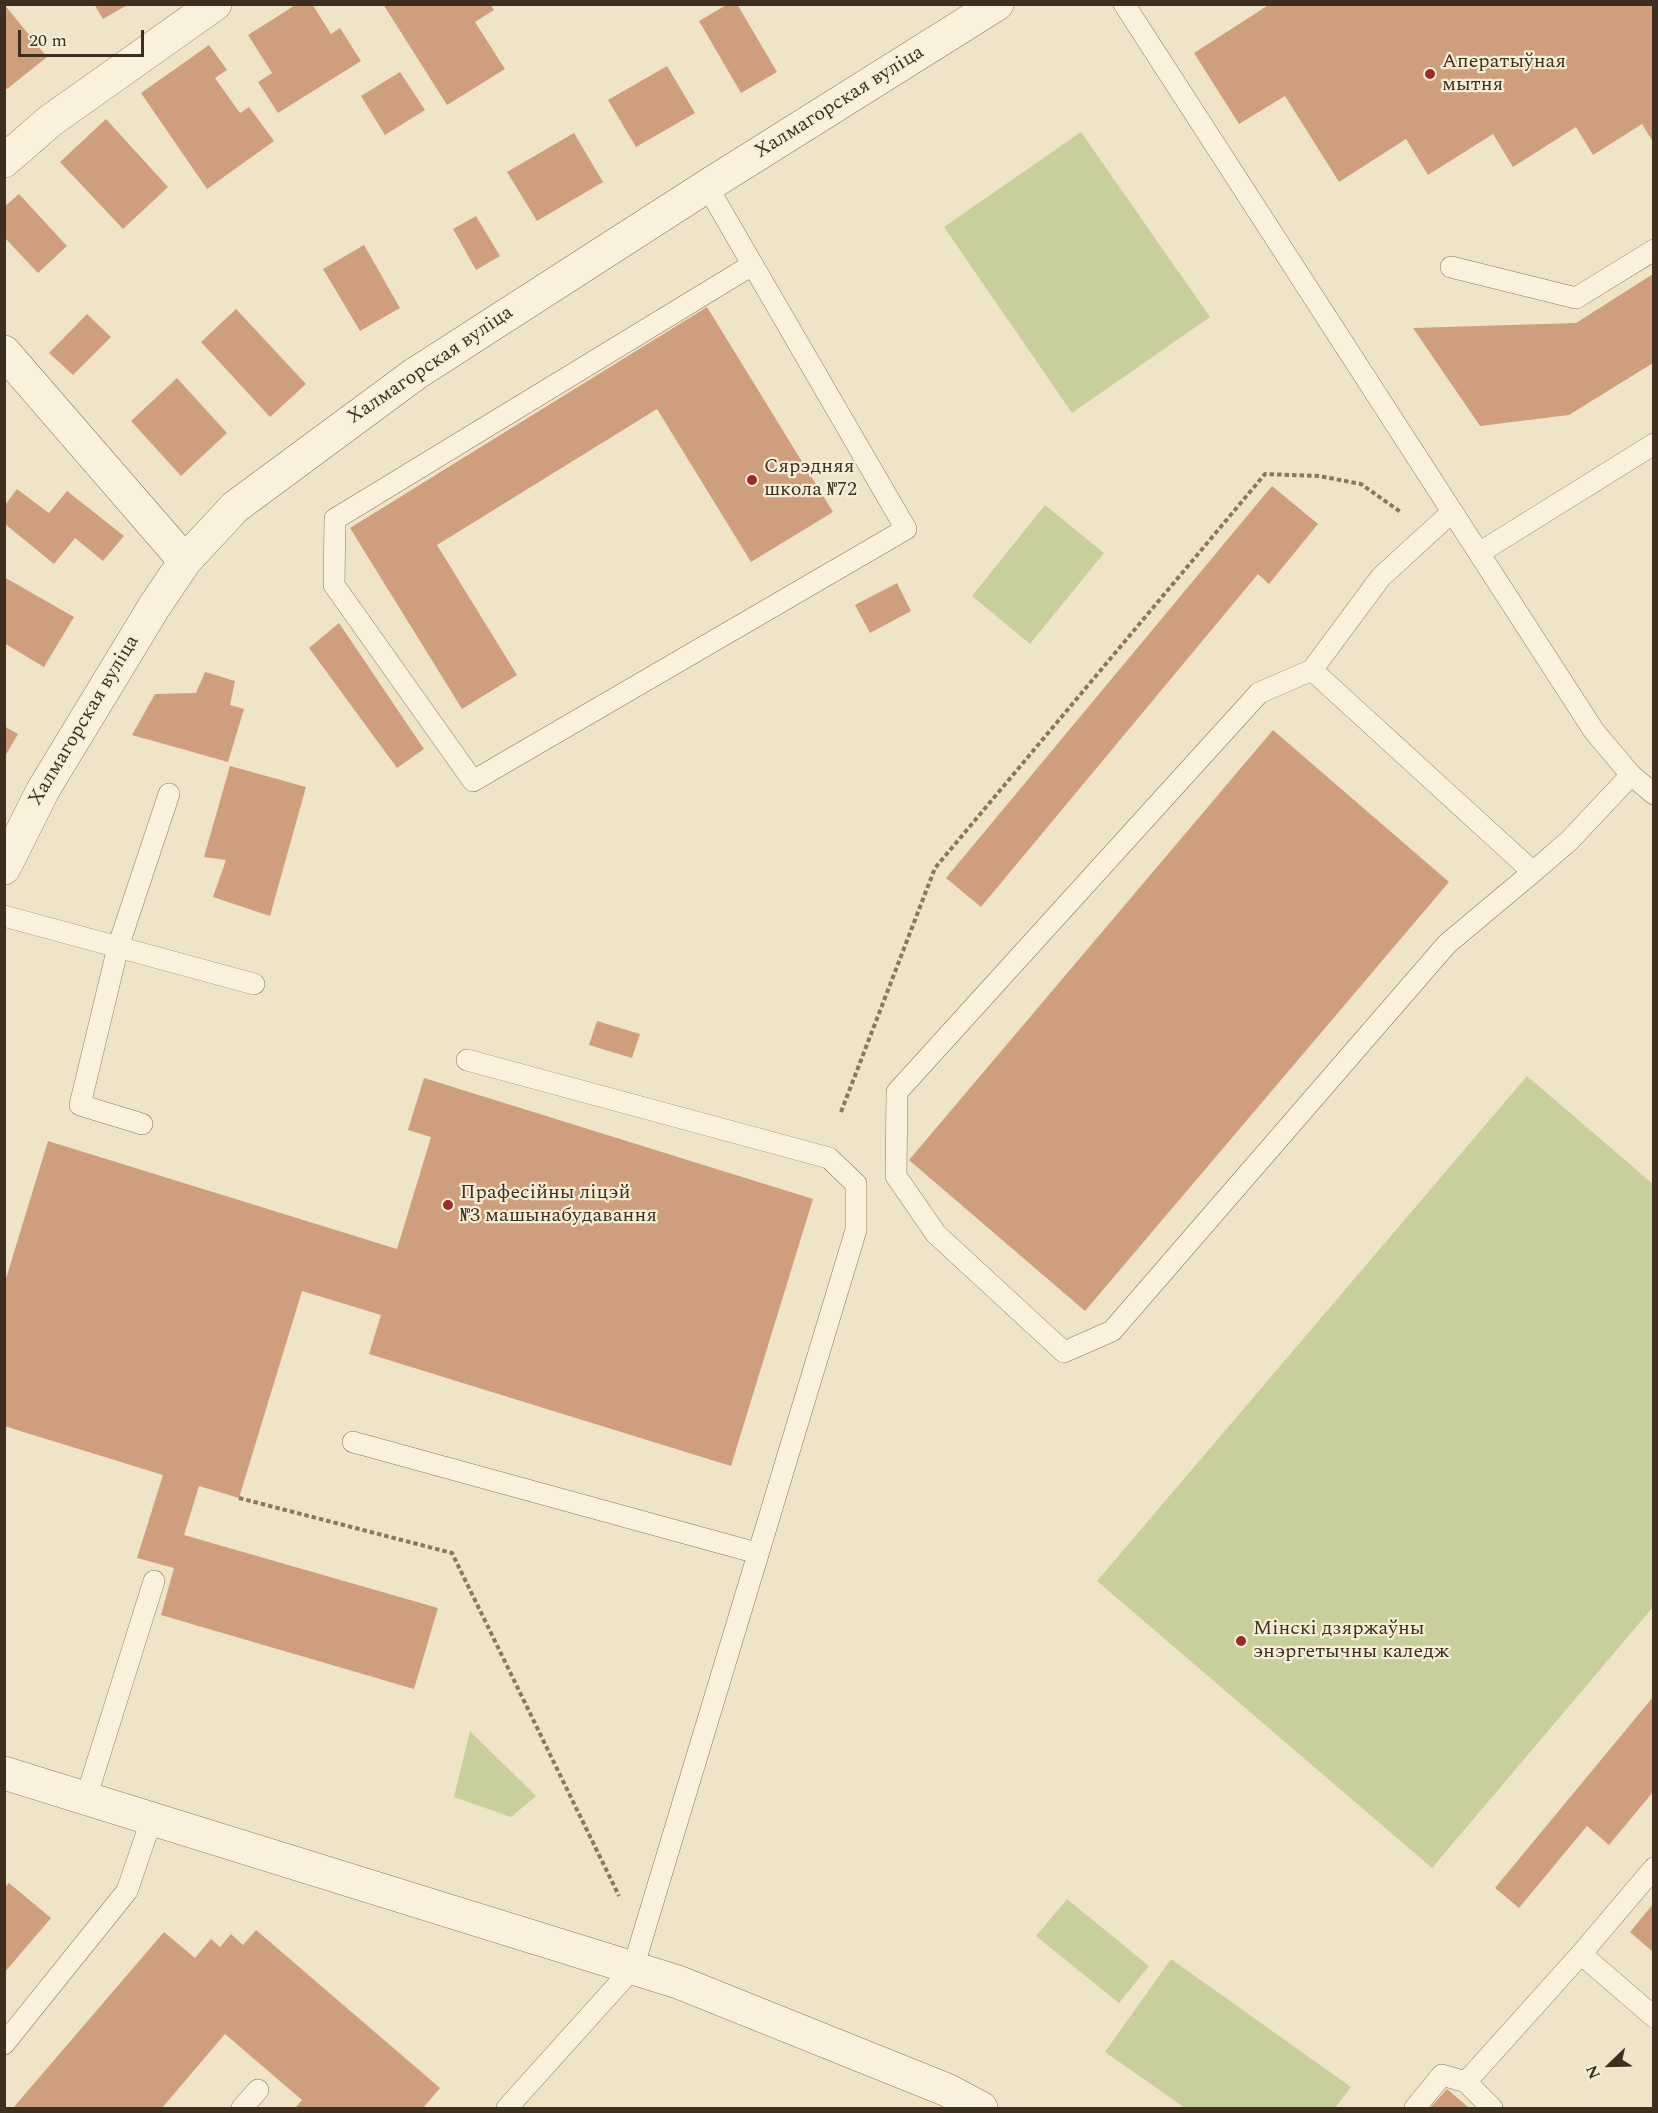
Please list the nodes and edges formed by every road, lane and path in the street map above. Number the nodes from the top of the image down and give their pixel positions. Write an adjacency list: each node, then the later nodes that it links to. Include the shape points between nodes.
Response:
1 (215, 4): 4 (street, via 50,121)
2 (997, 4): 5 (street, Халмагорская вуліца)
3 (1124, 4): 11 (lane)
4 (4, 161)
5 (706, 186): 7 (lane); 14 (street, Халмагорская вуліца, via 415,374 235,507)
6 (1653, 250): 8 (lane, via 1576,298)
7 (752, 265): 7 (lane, via 335,519 334,585 473,781 906,529)
8 (1451, 267)
9 (4, 352): 14 (street)
10 (1653, 444): 13 (lane)
11 (1452, 512): 12 (lane); 13 (lane)
12 (1430, 532): 15 (lane, via 1381,577); 25 (path, via 1361,484 1319,476 1264,474 935,868)
13 (1479, 553): 16 (lane, via 1594,731)
14 (185, 561): 19 (street, Халмагорская вуліца, via 43,790)
15 (1312, 670): 20 (lane); 20 (lane, via 1259,693 897,1092 896,1176 936,1234 1064,1352 1112,1331 1447,944)
16 (1631, 775): 18 (lane); 20 (lane, via 1570,840)
17 (169, 794): 22 (lane)
18 (1653, 794)
19 (4, 868)
20 (1533, 872)
21 (4, 916): 22 (lane)
22 (118, 947): 23 (lane); 26 (lane, via 80,1105)
23 (254, 984)
24 (467, 1060): 29 (lane, via 829,1158 856,1184 856,1230)
25 (841, 1113)
26 (142, 1124)
27 (353, 1442): 29 (lane)
28 (238, 1498): 35 (path, via 452,1553)
29 (758, 1553): 37 (lane)
30 (154, 1581): 32 (lane)
31 (4, 1773): 32 (street)
32 (86, 1798): 33 (street)
33 (152, 1818): 37 (street); 39 (lane, via 127,1891)
34 (1653, 1868): 36 (lane)
35 (619, 1896)
36 (1581, 1954): 38 (lane); 40 (lane)
37 (633, 1968): 43 (lane); 44 (street, via 678,1982 947,2090)
38 (1653, 2017)
39 (4, 2044)
40 (1466, 2082): 45 (lane, via 1442,2074); 46 (lane)
41 (258, 2090): 42 (lane)
42 (242, 2109)
43 (507, 2109)
44 (981, 2109)
45 (1415, 2109)
46 (1492, 2109)

